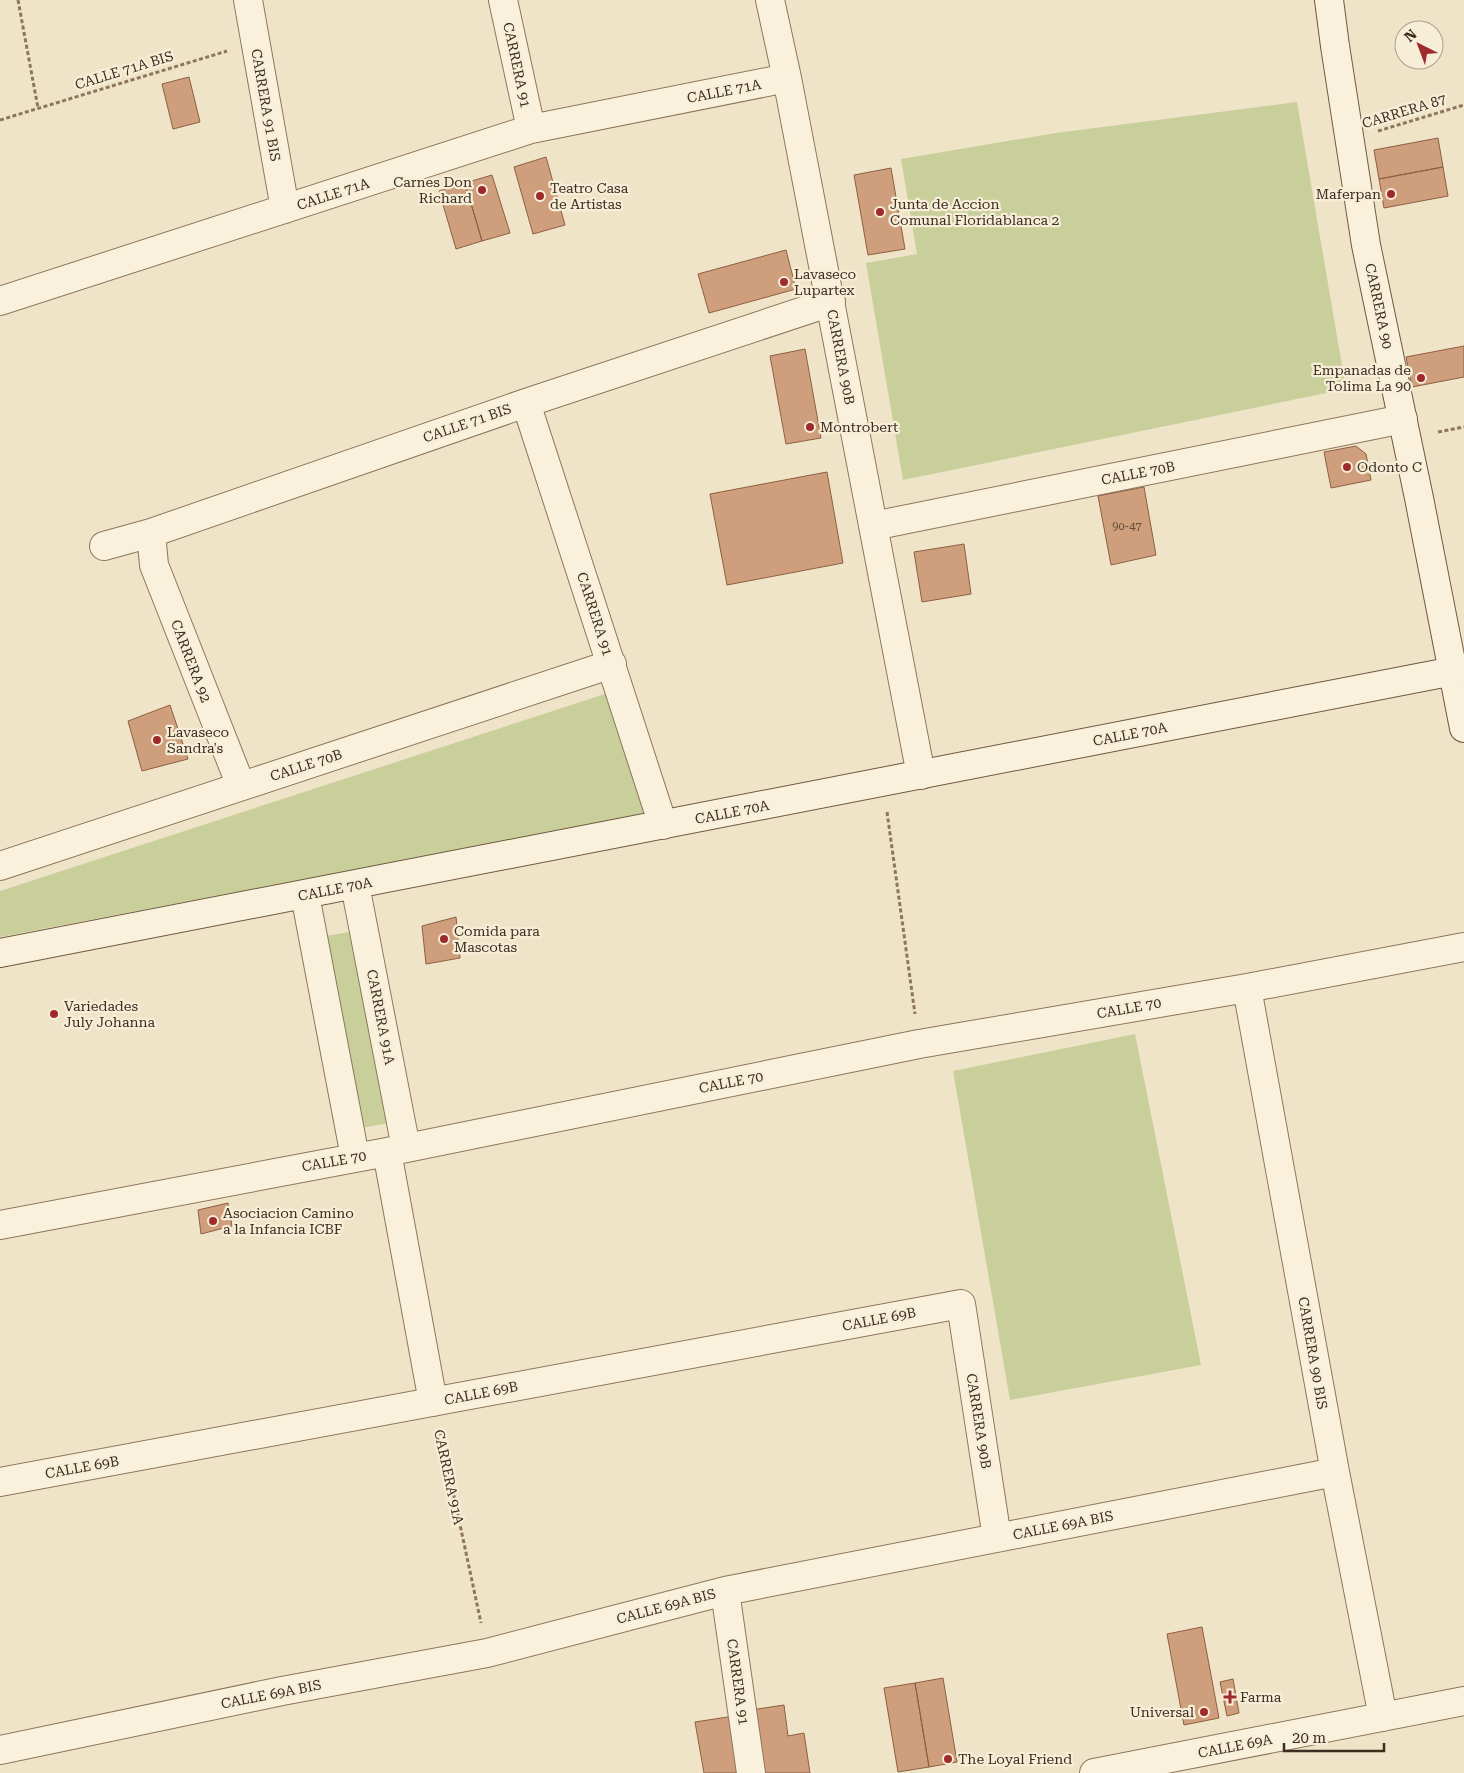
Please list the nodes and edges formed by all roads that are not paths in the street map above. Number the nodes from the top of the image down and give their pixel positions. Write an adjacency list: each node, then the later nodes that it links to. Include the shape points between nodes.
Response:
1 (248, 0): 7 (street, CARRERA 91 BIS)
2 (503, 0): 6 (street, CARRERA 91)
3 (770, 0): 5 (street, CARRERA 90B)
4 (1330, 0): 11 (street, CARRERA 90, via 1366,245)
5 (788, 78): 6 (street, CALLE 71A); 9 (street, CARRERA 90B)
6 (530, 129): 7 (street, CALLE 71A)
7 (284, 209): 8 (street, CALLE 71A)
8 (0, 302)
9 (831, 302): 10 (street, CALLE 71 BIS); 12 (street, CARRERA 90B)
10 (526, 403): 13 (street, CALLE 71 BIS); 15 (street, CARRERA 91)
11 (1402, 419): 12 (street, CALLE 70B); 16 (street, CARRERA 90)
12 (874, 526): 18 (street, CARRERA 90B)
13 (150, 533): 14 (street, CALLE 71 BIS); 19 (street, CARRERA 92, via 154,565)
14 (104, 546)
15 (612, 664): 19 (street, CALLE 70B); 20 (street, CARRERA 91)
16 (1458, 670): 17 (street, CARRERA 90); 18 (street, CALLE 70A)
17 (1464, 728)
18 (921, 775): 20 (street, CALLE 70A)
19 (241, 786): 21 (street, CALLE 70B)
20 (663, 825): 22 (street, CALLE 70A)
21 (0, 866)
22 (355, 885): 23 (street, CALLE 70A); 27 (street, CARRERA 91A)
23 (305, 895): 25 (street, CALLE 70A); 28 (street)
24 (1464, 947): 26 (street, CALLE 70)
25 (0, 954)
26 (1248, 988): 27 (street, CALLE 70, via 919,1044); 32 (street, CARRERA 90 BIS)
27 (397, 1150): 28 (street, CALLE 70); 31 (street, CARRERA 91A)
28 (355, 1157): 29 (street, CALLE 70)
29 (0, 1225)
30 (961, 1304): 31 (street, CALLE 69B); 34 (street, CARRERA 90B)
31 (434, 1402): 33 (street, CALLE 69B)
32 (1335, 1472): 34 (street, CALLE 69A BIS); 37 (street, CARRERA 90 BIS)
33 (0, 1482)
34 (997, 1538): 35 (street, CALLE 69A BIS)
35 (724, 1591): 38 (street, CALLE 69A BIS, via 487,1653 282,1691); 40 (street, CARRERA 91)
36 (1464, 1701): 37 (street, CALLE 69A)
37 (1383, 1717): 39 (street, CALLE 69A)
38 (0, 1750)
39 (1207, 1762): 41 (street, CALLE 69A)
40 (752, 1773)
41 (1094, 1773)

